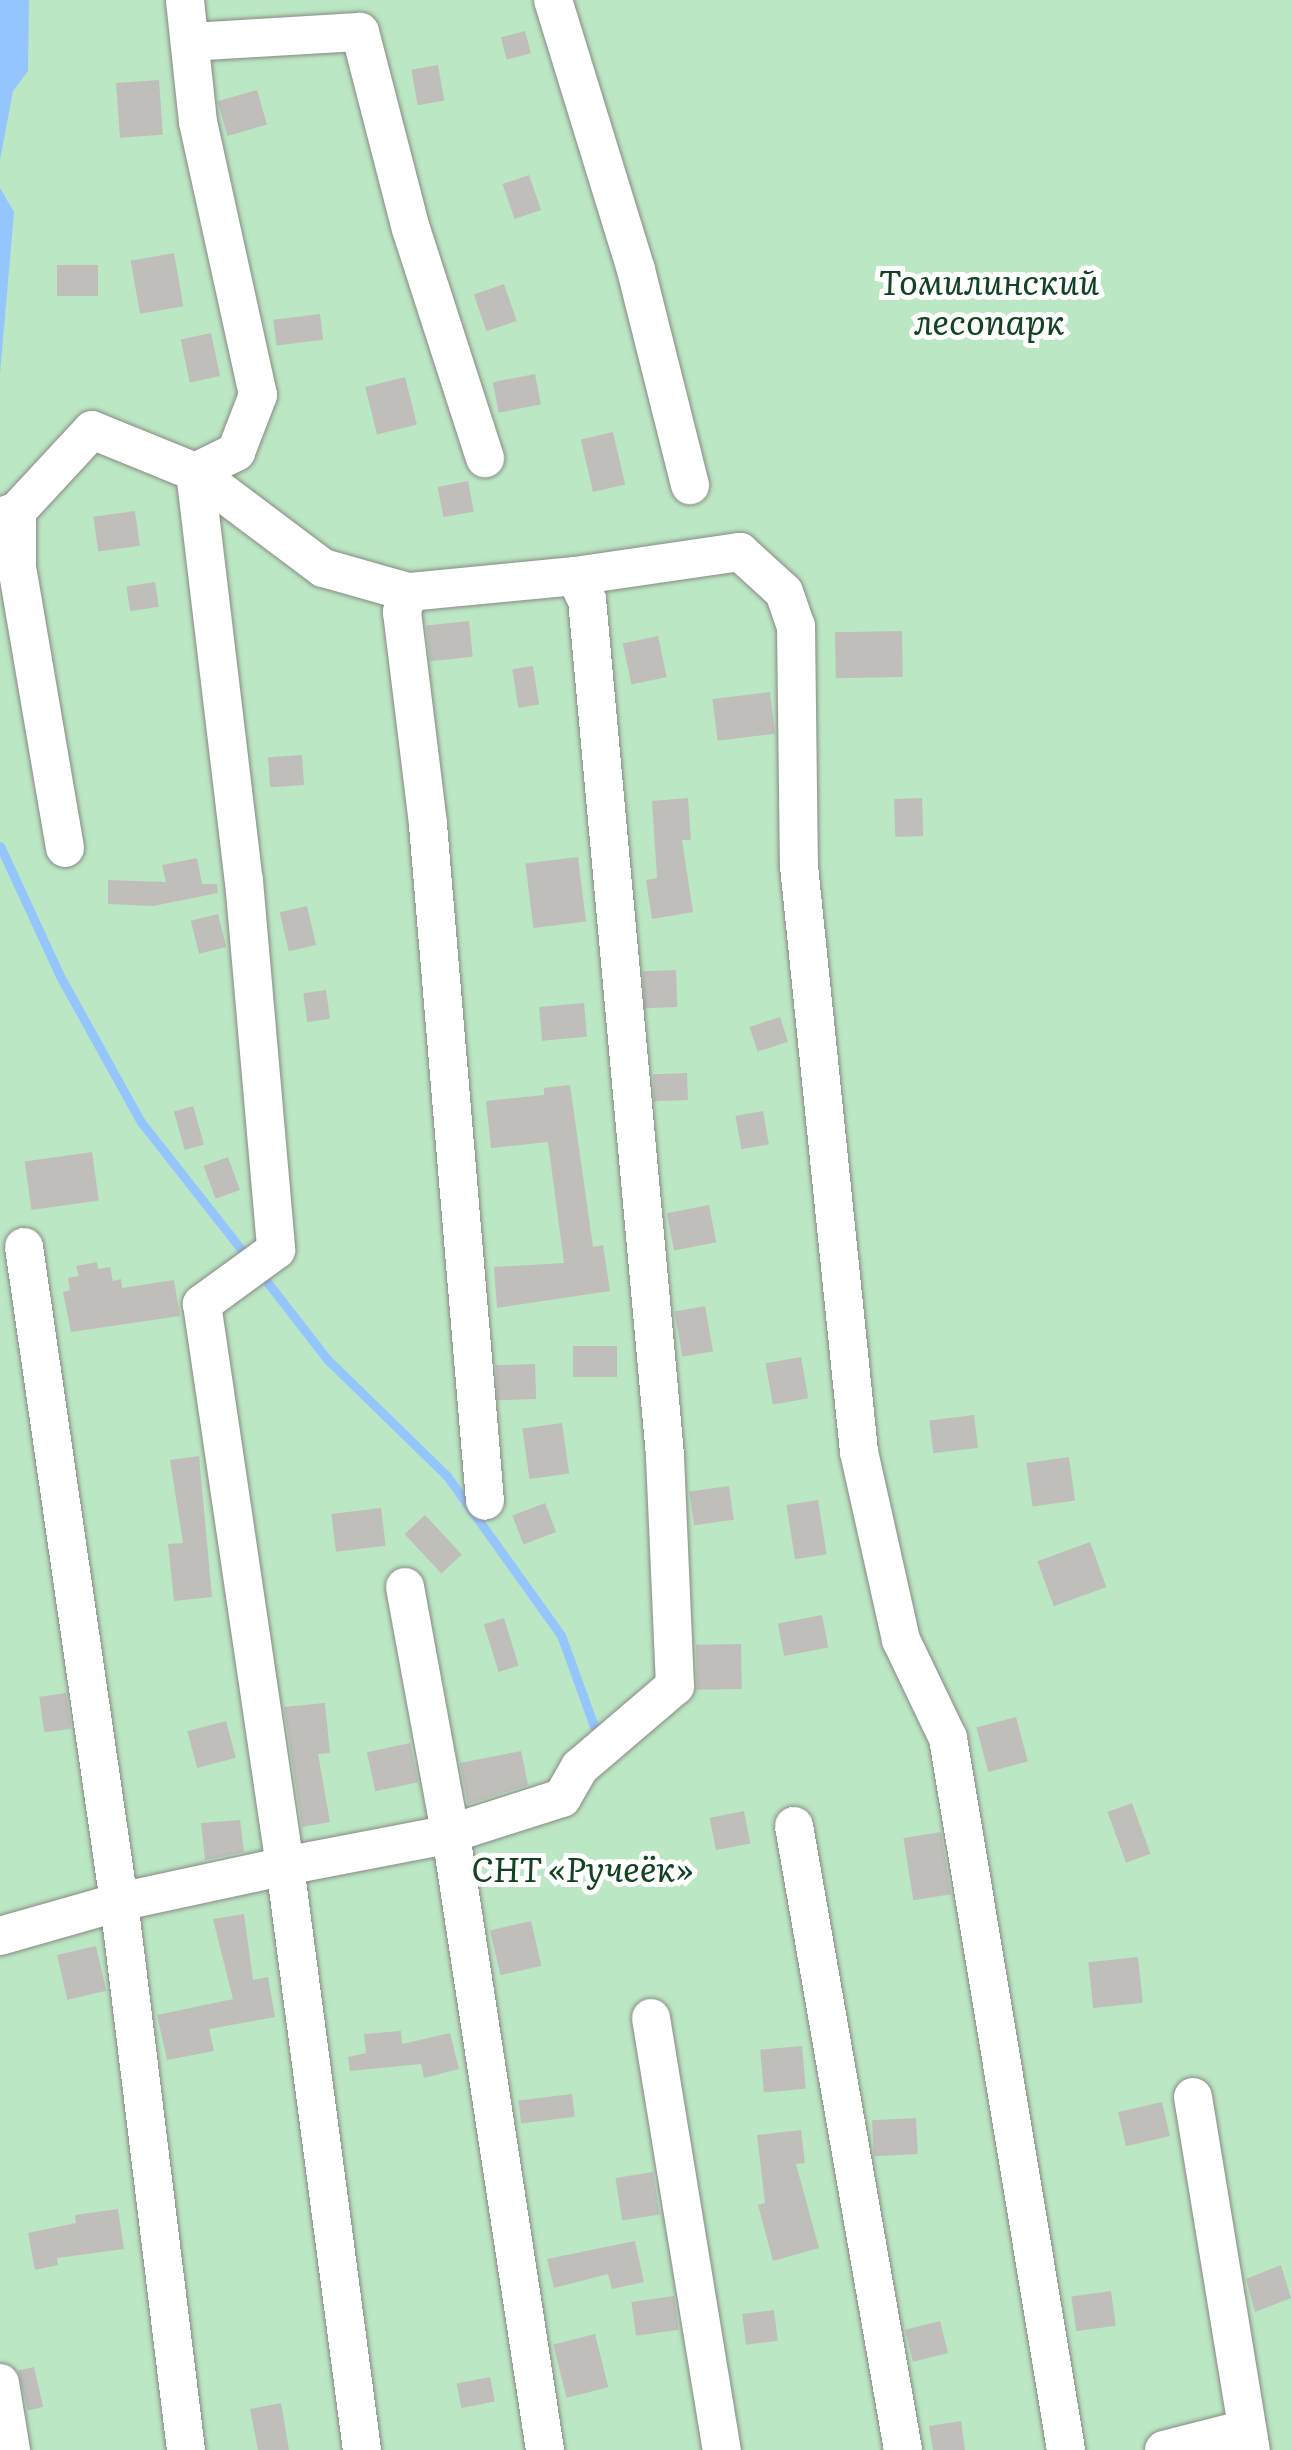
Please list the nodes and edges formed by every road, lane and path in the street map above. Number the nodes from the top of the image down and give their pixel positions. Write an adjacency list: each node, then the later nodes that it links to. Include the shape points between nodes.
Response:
1 (185, 0): 3 (lane)
2 (554, 0): 6 (lane, via 636,270)
3 (190, 42): 4 (lane, via 360,32 411,229); 5 (lane, via 198,122 258,395 236,452)
4 (484, 458)
5 (195, 472): 7 (lane, via 92,430); 9 (lane, via 323,568); 16 (lane, via 244,882 276,1250 202,1304)
6 (690, 485)
7 (8, 514): 10 (lane)
8 (575, 576): 9 (lane); 15 (lane, via 587,600 665,1455 674,1686 580,1767 562,1798); 29 (lane, via 740,552 784,592 796,626 799,866 859,1452 901,1640 948,1738)
9 (408, 592): 12 (lane, via 402,612 428,825)
10 (65, 848)
11 (24, 1247): 17 (lane)
12 (485, 1501)
13 (405, 1588): 15 (lane)
14 (794, 1826): 28 (lane)
15 (446, 1835): 16 (lane); 26 (lane)
16 (285, 1866): 17 (lane); 25 (lane)
17 (119, 1902): 18 (lane); 24 (lane)
18 (0, 1936)
19 (651, 2018): 27 (lane)
20 (1193, 2096): 22 (lane, via 1242,2368)
21 (0, 2383): 23 (lane)
22 (1248, 2439): 30 (lane)
23 (11, 2450)
24 (186, 2450)
25 (362, 2450)
26 (545, 2450)
27 (722, 2450)
28 (903, 2450)
29 (1066, 2450)
30 (1164, 2450)

